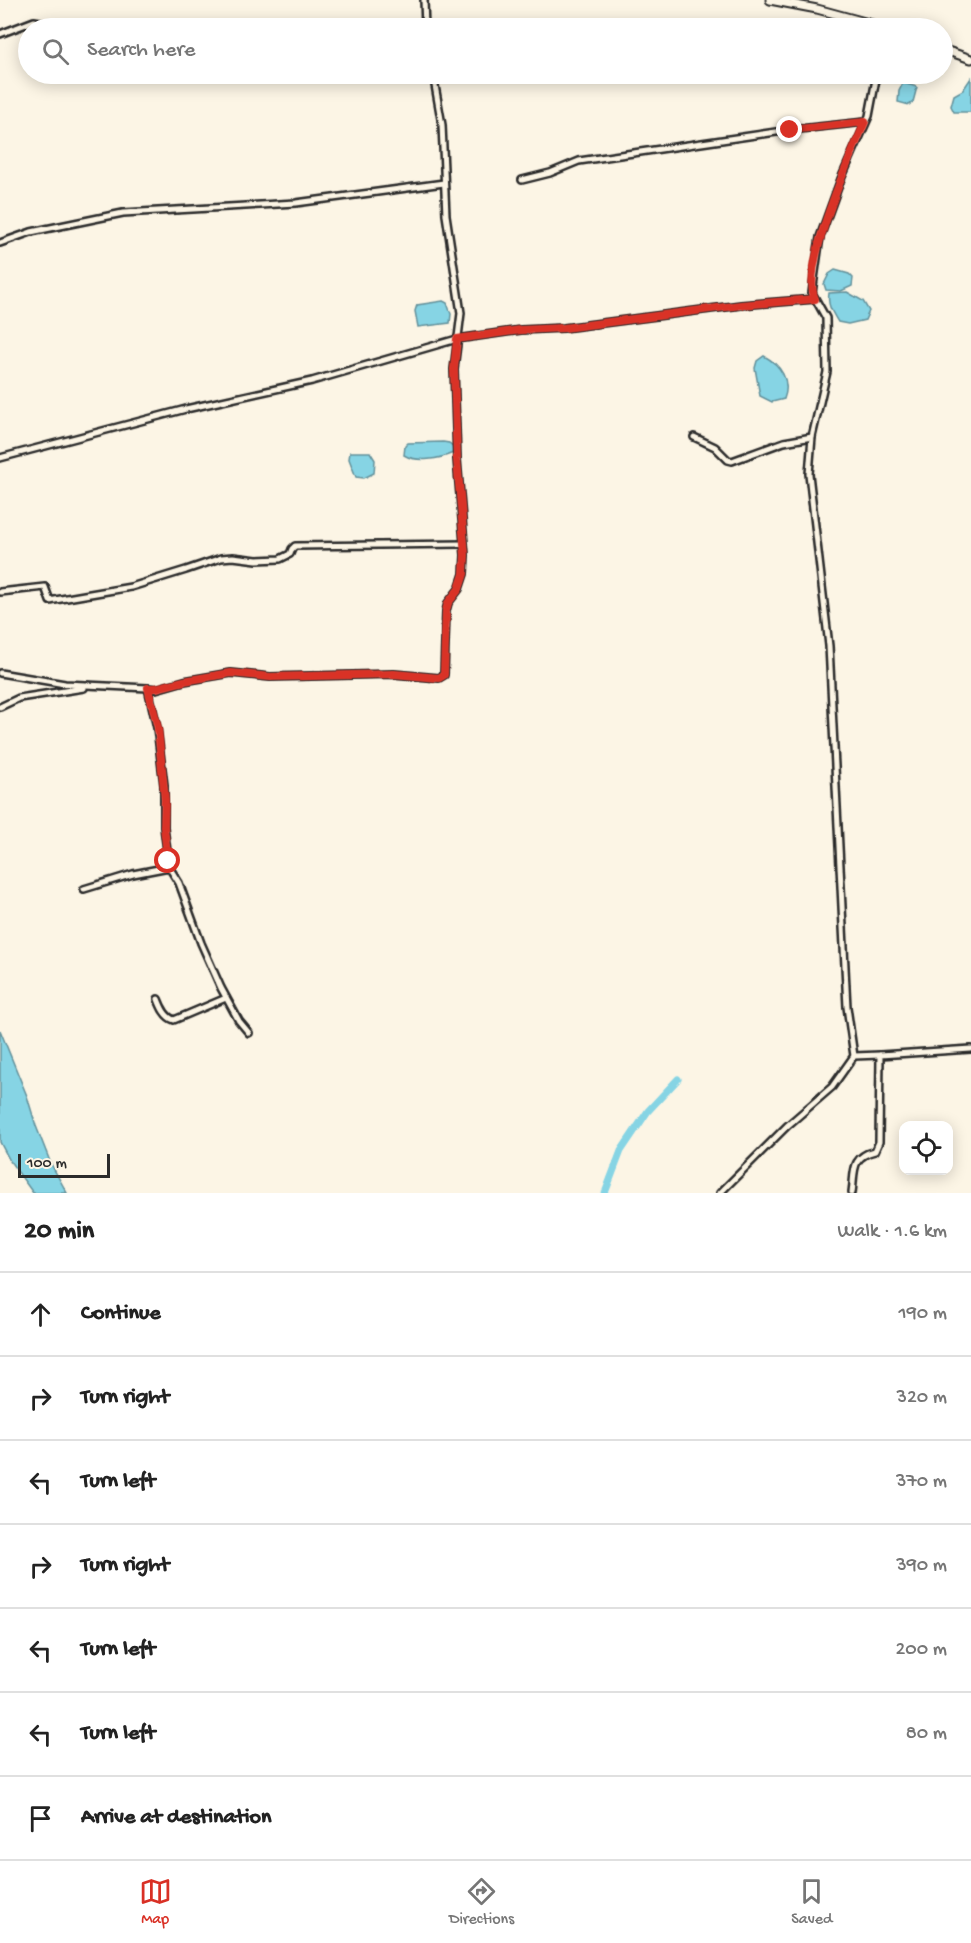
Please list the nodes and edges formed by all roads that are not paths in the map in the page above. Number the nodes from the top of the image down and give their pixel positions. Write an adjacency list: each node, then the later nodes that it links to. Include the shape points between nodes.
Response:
1 (424, 0): 3 (street)
2 (771, 0): 4 (street)
3 (425, 18)
4 (849, 18)
5 (18, 27): 6 (street)
6 (0, 34)
7 (953, 53): 8 (street)
8 (971, 59)
9 (435, 84): 13 (street, via 442,125)
10 (875, 84): 11 (street)
11 (865, 122): 12 (street, via 579,161); 15 (street, via 820,237 813,275)
12 (522, 180)
13 (444, 183): 14 (street, via 296,203 123,213 31,232); 16 (street, via 461,314)
14 (0, 243)
15 (815, 299): 16 (street); 18 (street, via 826,318 828,372)
16 (457, 339): 19 (street, via 312,381 186,409); 20 (street, via 457,459)
17 (694, 437): 18 (street, via 732,461 784,442)
18 (812, 437): 33 (street, via 809,474 829,646 847,995)
19 (0, 458)
20 (464, 544): 21 (street, via 295,546 280,559 220,558 131,586 50,601 45,586); 24 (street, via 464,574 448,603 445,670 439,678 394,674 270,677 231,673)
21 (0, 592)
22 (0, 673): 23 (street)
23 (95, 687): 24 (street); 25 (street, via 19,698)
24 (148, 688): 26 (street, via 158,728)
25 (0, 707)
26 (168, 867): 27 (street); 29 (street, via 179,883)
27 (84, 889)
28 (158, 999): 29 (street, via 174,1020)
29 (226, 999): 30 (street)
30 (249, 1033)
31 (971, 1049): 32 (street)
32 (880, 1055): 33 (street); 35 (street, via 879,1142 875,1151 856,1161)
33 (854, 1056): 34 (street, via 832,1088)
34 (720, 1193)
35 (852, 1193)

